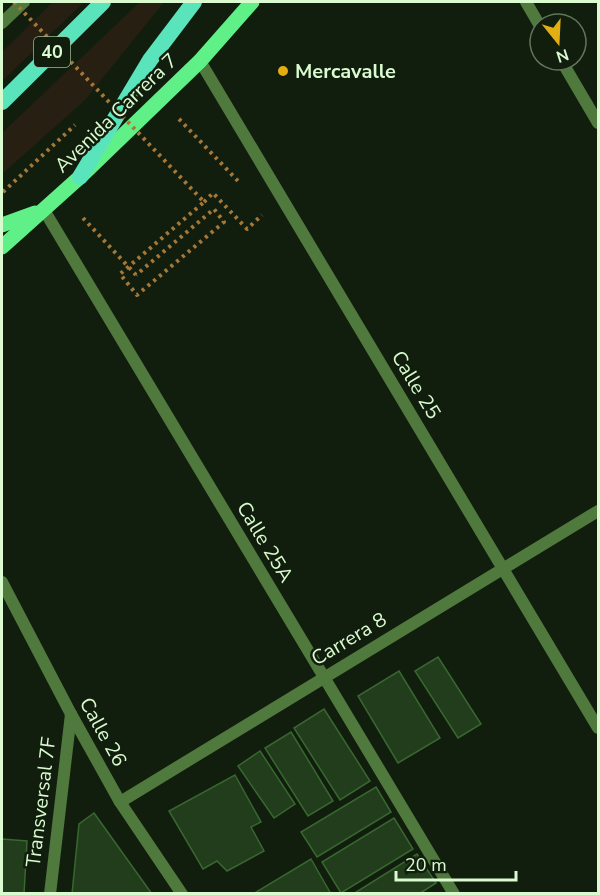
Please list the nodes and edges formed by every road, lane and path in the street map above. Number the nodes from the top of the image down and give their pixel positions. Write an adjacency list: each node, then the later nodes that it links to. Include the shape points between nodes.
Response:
1 (14, 2): 17 (path, bridge)
2 (24, 2): 6 (street)
3 (103, 2): 10 (highway, 40)
4 (194, 2): 13 (highway, via 150,60)
5 (252, 2): 7 (main road, Avenida Carrera 7)
6 (2, 23)
7 (200, 62): 9 (main road, Avenida Carrera 7); 23 (street, Calle 25)
8 (568, 72): 12 (street)
9 (159, 100): 13 (main road, Avenida Carrera 7); 14 (path)
10 (2, 102)
11 (78, 122): 15 (path)
12 (598, 123)
13 (80, 177): 16 (main road, Avenida Carrera 7)
14 (244, 188)
15 (2, 194)
16 (60, 194): 17 (path, bridge, via 136,275 213,209 224,222 137,295 120,274); 18 (main road, Avenida Carrera 7)
17 (204, 202): 19 (path, via 213,193 247,229)
18 (44, 210): 20 (main road); 21 (main road, Avenida Carrera 7); 25 (street, Calle 25A)
19 (266, 212)
20 (2, 225)
21 (2, 247)
22 (598, 511): 23 (street, Carrera 8)
23 (503, 569): 25 (street, Carrera 8); 27 (street, Calle 25)
24 (2, 582): 26 (street, Calle 26)
25 (324, 677): 28 (street, Carrera 8); 31 (street, Calle 25A)
26 (70, 714): 28 (street, Calle 26); 29 (street, Transversal 7F)
27 (598, 728)
28 (120, 802): 30 (street, Calle 26)
29 (50, 894)
30 (182, 894)
31 (454, 894)

